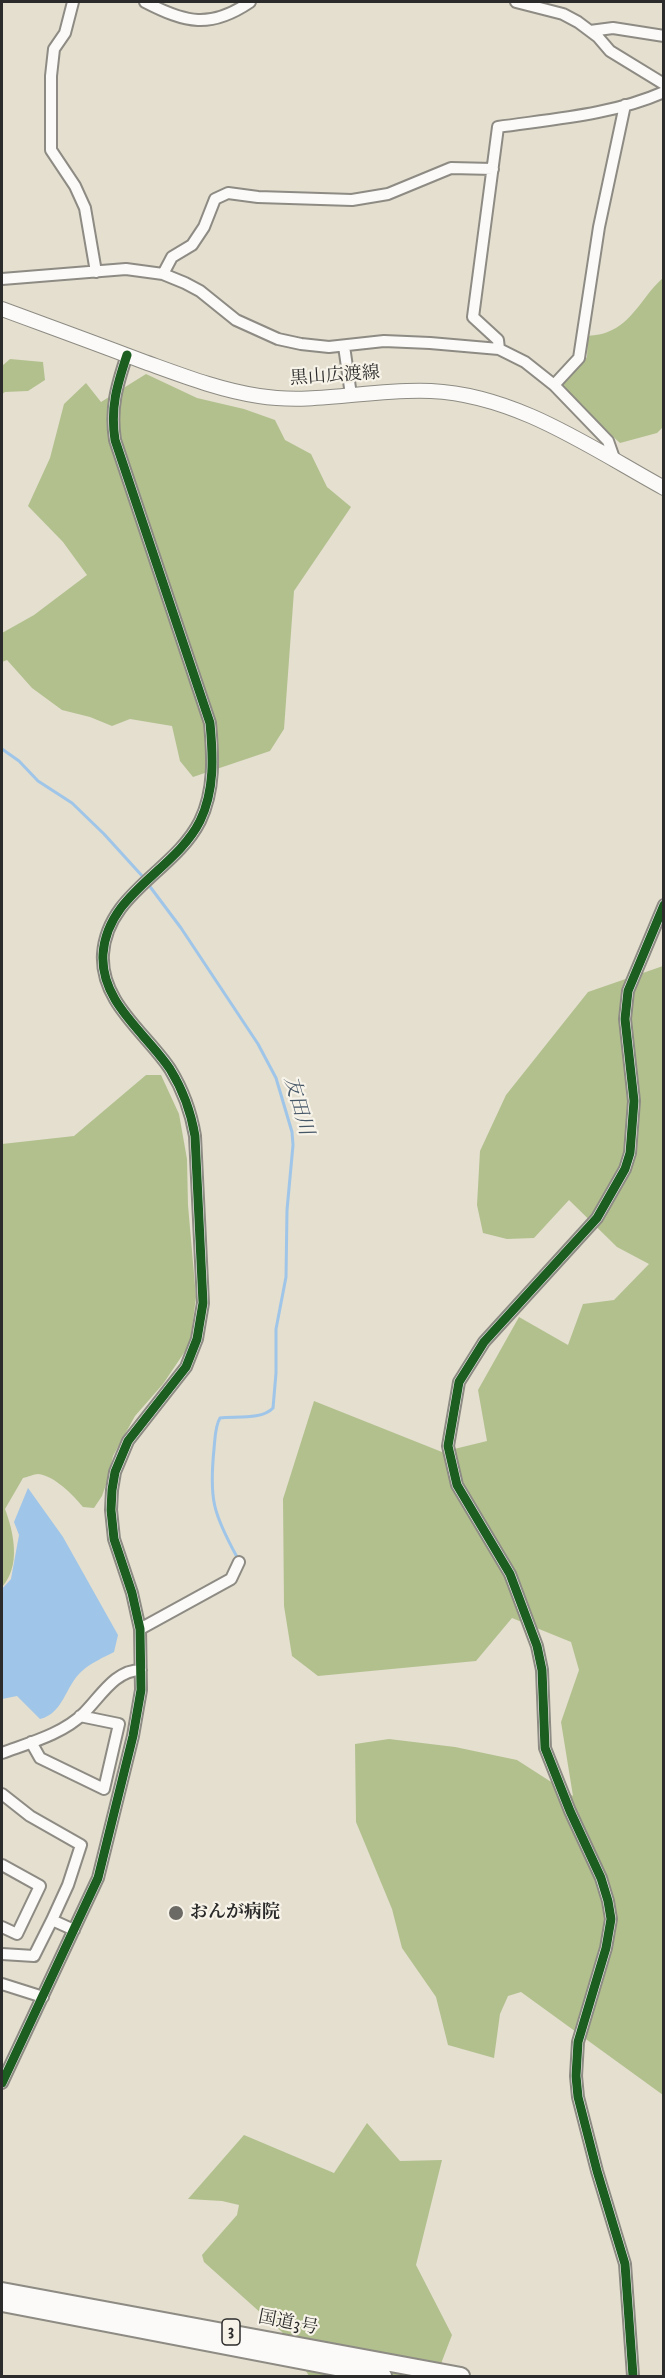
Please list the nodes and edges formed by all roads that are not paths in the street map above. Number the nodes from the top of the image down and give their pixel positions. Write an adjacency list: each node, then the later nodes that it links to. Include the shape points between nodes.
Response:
1 (74, 2): 11 (street, via 65,33 54,49 51,150 85,208)
2 (146, 2): 3 (street, via 175,16 204,21)
3 (250, 2)
4 (516, 2): 5 (street, via 563,14)
5 (590, 31): 6 (street, via 613,28); 7 (street, via 610,51)
6 (663, 36)
7 (663, 84)
8 (663, 92): 9 (street)
9 (625, 105): 10 (street, via 498,127); 18 (street, via 599,227 579,358)
10 (493, 169): 12 (street, via 451,168 388,194 351,200 228,193 214,199 204,227 192,245 172,258); 16 (street, via 474,317 498,340)
11 (96, 272): 12 (street, via 126,269); 13 (street)
12 (163, 274): 15 (street, via 200,291 236,320 260,332 314,346)
13 (2, 279)
14 (2, 309): 17 (main road, 黒山広渡線)
15 (344, 346): 16 (street, via 384,341); 19 (street)
16 (499, 350): 18 (street, via 525,362)
17 (127, 355): 19 (main road, 黒山広渡線, via 219,388 262,397); 24 (street, via 111,419 115,440 210,723 214,764 199,822 177,853 123,903 111,923 103,955 106,980 119,1006 170,1068 185,1098 195,1148 203,1303 197,1339 186,1367 128,1441 112,1490 114,1539)
18 (554, 386): 20 (street, via 608,441)
19 (351, 395): 20 (main road, 黒山広渡線, via 430,390 474,396 517,410)
20 (615, 461): 21 (main road, 黒山広渡線)
21 (663, 488)
22 (663, 905): 42 (street, via 628,991 625,1019 634,1101 625,1169 597,1218 484,1342 459,1382 448,1446 457,1485 510,1574 537,1646 542,1670 545,1748 608,1900 611,1919 606,1948 578,2042 576,2076 597,2171 626,2264)
23 (239, 1562): 24 (street, via 231,1579)
24 (140, 1629): 25 (street)
25 (141, 1670): 26 (street, via 124,1673); 33 (street, via 133,1736 113,1822 98,1878)
26 (80, 1716): 27 (street, via 55,1733); 27 (street, via 119,1724 104,1789 40,1758)
27 (31, 1742): 28 (street)
28 (2, 1753)
29 (2, 1794): 31 (street, via 30,1816 81,1845)
30 (2, 1865): 32 (street, via 40,1886 17,1934)
31 (52, 1920): 33 (street); 34 (street, via 34,1956)
32 (2, 1927)
33 (74, 1930): 36 (street)
34 (2, 1954)
35 (2, 1984): 36 (street)
36 (43, 1997): 37 (street)
37 (2, 2083)
38 (2, 2291): 40 (highway, 国道3号 / 3)
39 (2, 2303): 40 (highway, 国道3号 / 3)
40 (384, 2370): 41 (highway, 国道3号 / 3)
41 (461, 2376)
42 (633, 2376)

